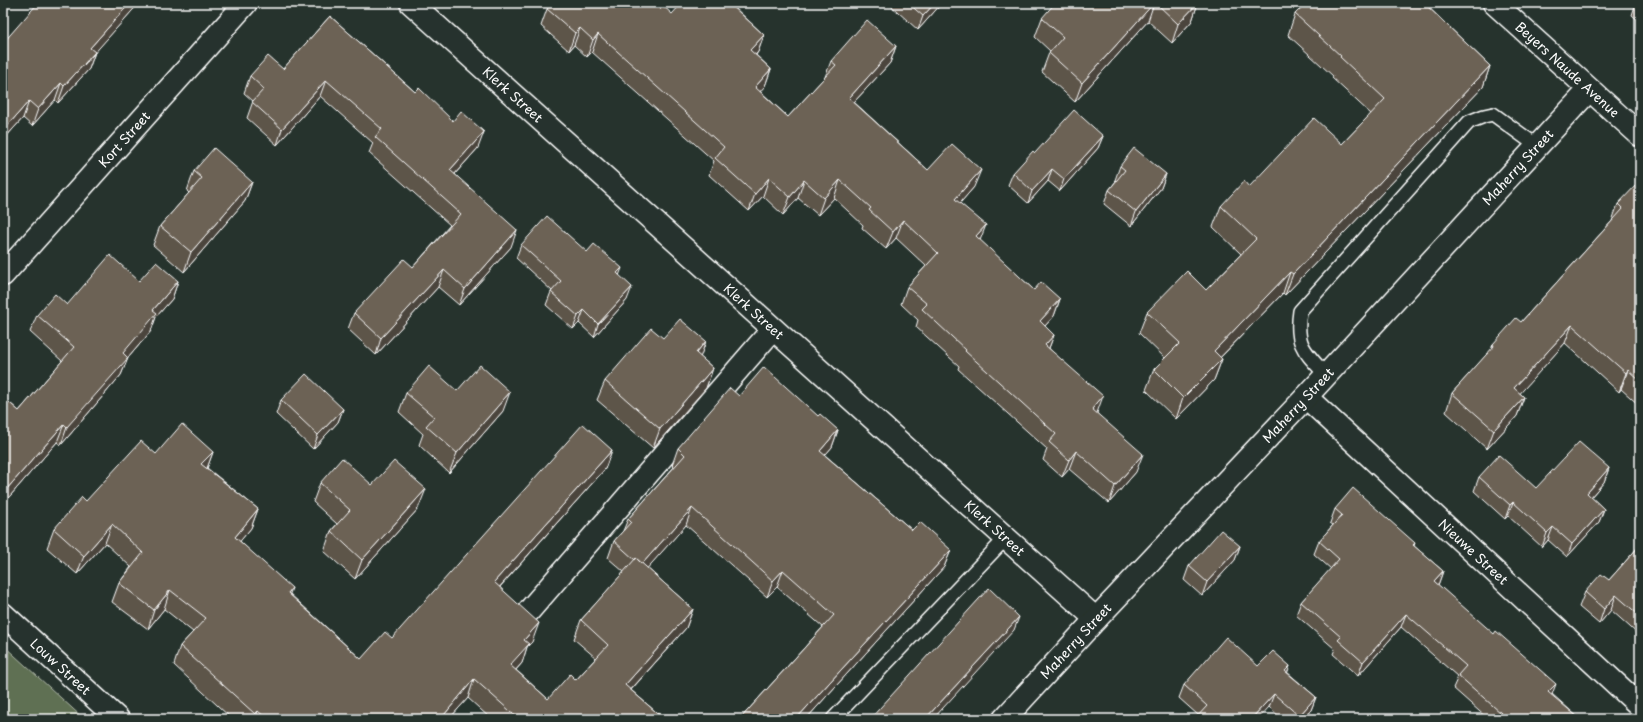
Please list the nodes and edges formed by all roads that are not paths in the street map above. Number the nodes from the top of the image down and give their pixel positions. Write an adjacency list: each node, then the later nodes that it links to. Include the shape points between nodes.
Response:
1 (246, 3): 7 (street, Kort Street)
2 (411, 3): 8 (street, Klerk Street)
3 (1494, 3): 4 (street, Beyers Naude Avenue)
4 (1589, 90): 5 (street, Beyers Naude Avenue); 6 (street, Maherry Street)
5 (1640, 135)
6 (1537, 146): 9 (street, Maherry Street); 9 (lane, via 1493,114 1469,122 1300,311 1298,336 1306,353)
7 (3, 275)
8 (773, 329): 11 (street, Klerk Street); 12 (street)
9 (1326, 375): 10 (street, Maherry Street)
10 (1306, 397): 14 (street, Maherry Street); 15 (street, Nieuwe Street)
11 (1006, 538): 14 (street, Klerk Street); 17 (lane)
12 (528, 612)
13 (3, 614): 16 (street, Louw Street)
14 (1096, 619): 18 (street, Maherry Street)
15 (1640, 706)
16 (118, 719)
17 (833, 719)
18 (1004, 719)

